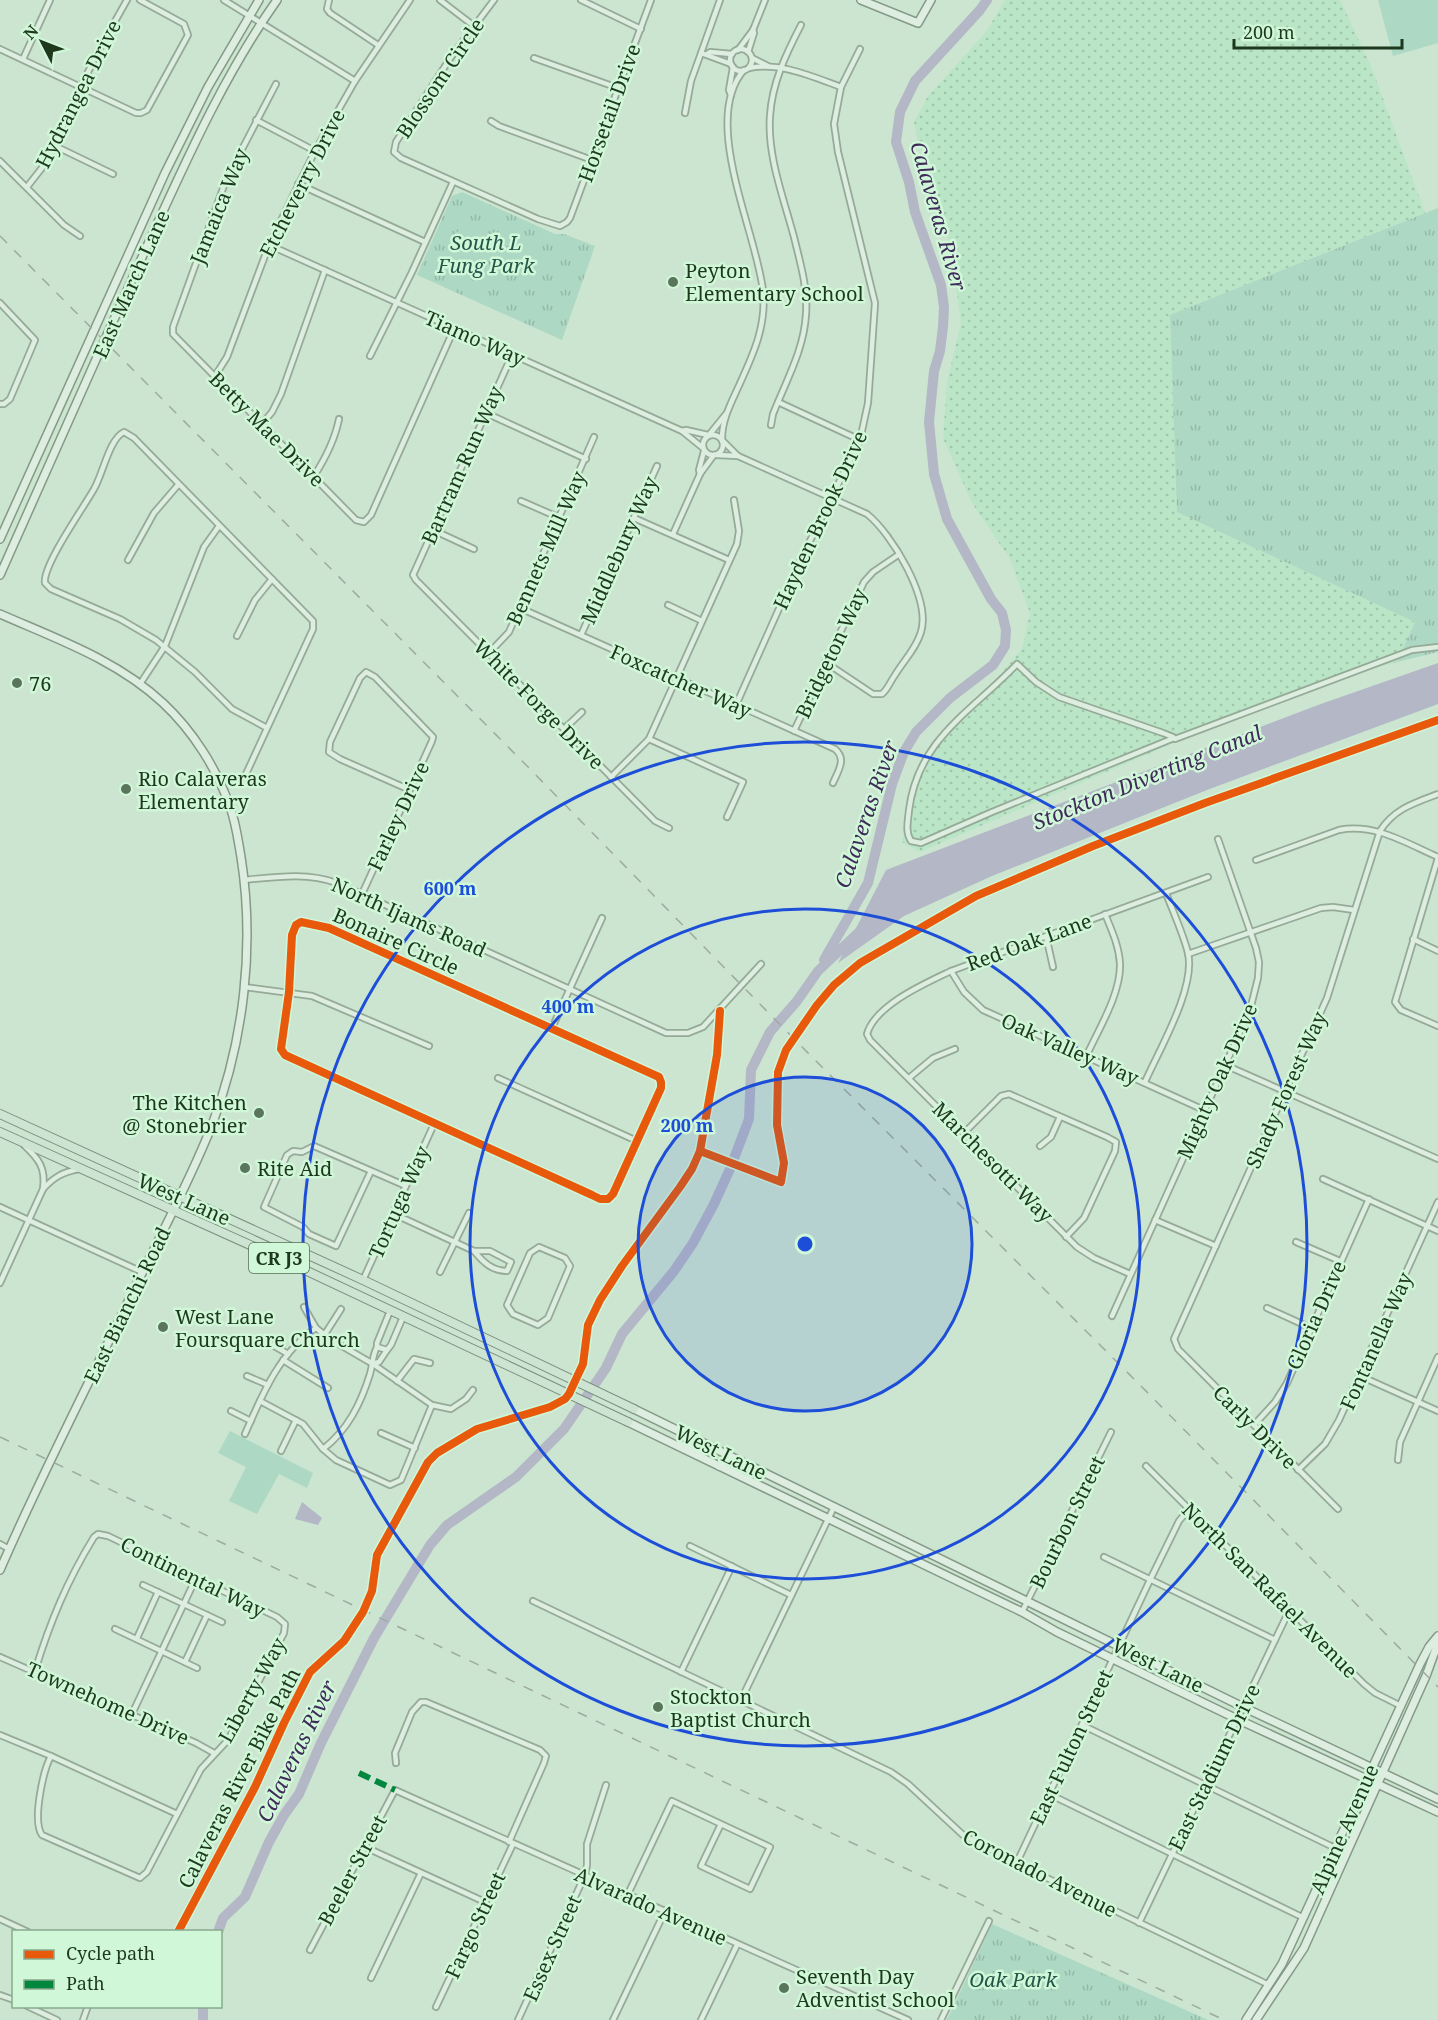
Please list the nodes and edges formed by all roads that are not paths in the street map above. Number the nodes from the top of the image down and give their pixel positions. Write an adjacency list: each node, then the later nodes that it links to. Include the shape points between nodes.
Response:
1 (50, 0): 32 (street)
2 (127, 0): 39 (street, Hydrangea Drive)
3 (140, 0): 39 (street, via 180,22 188,35 147,110 136,113)
4 (224, 0): 17 (street)
5 (260, 0): 17 (main road, East March Lane)
6 (277, 0): 18 (main road, East March Lane)
7 (329, 0): 23 (street, via 330,14)
8 (410, 0): 23 (street, Etcheverry Drive)
9 (440, 0): 20 (street)
10 (494, 0): 20 (street, Blossom Circle)
11 (581, 0): 21 (street)
12 (651, 0): 21 (street, Horsetail Drive)
13 (720, 0): 28 (street)
14 (765, 0): 22 (street)
15 (861, 0): 16 (main road, via 918,23)
16 (931, 0)
17 (249, 16): 18 (street); 94 (main road, East March Lane, via 165,173)
18 (261, 23): 37 (street); 99 (main road, East March Lane, via 219,95 178,180)
19 (801, 25): 35 (street)
20 (474, 26): 51 (street, Blossom Circle, via 429,88 394,146 400,158)
21 (641, 29): 41 (street, Horsetail Drive)
22 (753, 30): 26 (street); 27 (street)
23 (378, 45): 37 (street, Etcheverry Drive)
24 (0, 49): 32 (street)
25 (860, 49): 40 (street, Hayden Brook Drive)
26 (738, 50): 27 (street); 29 (street)
27 (748, 52): 31 (street)
28 (704, 54): 29 (street); 33 (street); 43 (street, via 686,100)
29 (732, 54): 33 (street)
30 (534, 58): 41 (street)
31 (752, 58): 34 (street); 36 (street)
32 (23, 59): 39 (street)
33 (732, 66): 36 (street, via 739,71); 42 (street)
34 (768, 66): 35 (street); 36 (street)
35 (780, 68): 40 (street); 66 (street, via 770,117 771,141 806,290 806,314 802,342)
36 (747, 69): 42 (street, via 736,81)
37 (355, 81): 47 (street, Etcheverry Drive)
38 (276, 84): 44 (street, Jamaica Way)
39 (81, 87): 46 (street, Hydrangea Drive)
40 (841, 87): 77 (street, Hayden Brook Drive, via 835,138 875,303 868,403)
41 (618, 88): 49 (street, Horsetail Drive)
42 (731, 95): 69 (street, via 728,128 733,169 762,281 763,303 757,344)
43 (685, 113)
44 (256, 120): 47 (street); 62 (street, Jamaica Way, via 216,205)
45 (491, 121): 49 (street)
46 (53, 146): 50 (street); 53 (street, Hydrangea Drive, via 42,169)
47 (315, 151): 52 (street, Etcheverry Drive)
48 (0, 160): 53 (street)
49 (592, 160): 54 (street, Horsetail Drive)
50 (113, 174)
51 (453, 182): 54 (street, Blossom Circle, via 556,226); 56 (street)
52 (298, 184): 56 (street); 57 (street, Etcheverry Drive)
53 (27, 187): 55 (street)
54 (564, 225)
55 (80, 236)
56 (425, 242): 59 (street)
57 (269, 245): 58 (street, Tiamo Way); 65 (street, Etcheverry Drive, via 227,357)
58 (325, 270): 59 (street, Tiamo Way); 71 (street, via 277,404)
59 (396, 302): 61 (street, Tiamo Way); 64 (street)
60 (0, 303): 67 (street, via 35,340 10,399)
61 (454, 329): 63 (street, Tiamo Way); 84 (street, Betty Mae Drive, via 371,515 364,522 356,520)
62 (172, 332): 65 (street, Betty Mae Drive)
63 (512, 355): 68 (street, Bartram Run Way); 73 (street, Tiamo Way)
64 (370, 356)
65 (215, 376): 71 (street, Betty Mae Drive)
66 (778, 402): 72 (street); 77 (street)
67 (2, 404)
68 (486, 413): 81 (street); 92 (street, Bartram Run Way)
69 (726, 414): 74 (street); 76 (street)
70 (339, 419): 84 (street)
71 (262, 424): 84 (street, Betty Mae Drive)
72 (771, 425)
73 (682, 431): 74 (street, Tiamo Way); 78 (street, Tiamo Way)
74 (708, 435): 76 (street, via 717,435); 78 (street)
75 (594, 436): 81 (street, Bennets Mill Way)
76 (722, 440): 79 (street, via 723,448); 80 (street)
77 (860, 440): 86 (street, Hayden Brook Drive)
78 (703, 450): 79 (street); 83 (street)
79 (715, 455): 80 (street); 83 (street)
80 (738, 456): 86 (street)
81 (586, 459): 89 (street, Bennets Mill Way)
82 (657, 466): 90 (street, Middlebury Way)
83 (699, 474): 93 (street)
84 (314, 476)
85 (178, 484): 91 (street); 97 (street, via 154,513); 108 (street, via 129,434 119,434 96,486 44,579 51,590 120,619)
86 (832, 498): 96 (street, via 874,520); 114 (street, Hayden Brook Drive)
87 (734, 500): 98 (street, via 739,531)
88 (521, 501): 89 (street)
89 (560, 518): 103 (street, Bennets Mill Way)
90 (634, 518): 93 (street); 106 (street, Middlebury Way)
91 (219, 525): 101 (street); 108 (street, via 204,547)
92 (433, 530): 95 (street); 100 (street, Bartram Run Way)
93 (673, 534): 98 (street)
94 (0, 539)
95 (474, 549)
96 (898, 555): 111 (street, Bridgeton Way, via 864,582); 111 (street, via 919,593 923,623 916,646 887,690 873,694)
97 (128, 560)
98 (729, 560): 105 (street)
99 (0, 575)
100 (413, 575): 110 (street, White Forge Drive)
101 (272, 579): 107 (street, via 255,600); 116 (street, via 314,625)
102 (668, 605): 105 (street)
103 (520, 608): 106 (street, Foxcatcher Way); 110 (street, Bennets Mill Way, via 509,632)
104 (0, 614): 113 (main road, East Bianchi Road, via 94,656)
105 (702, 621): 112 (street)
106 (581, 635): 112 (street, Foxcatcher Way)
107 (237, 636)
108 (165, 646): 113 (street); 116 (street, via 232,709)
109 (1438, 647): 120 (street, via 1412,650)
110 (489, 653): 117 (street, White Forge Drive)
111 (825, 662): 118 (street, Bridgeton Way)
112 (677, 679): 114 (street, Foxcatcher Way); 119 (street)
113 (140, 684): 133 (main road, East Bianchi Road, via 175,716 214,771 235,825)
114 (736, 705): 118 (street, Foxcatcher Way)
115 (582, 712): 117 (street)
116 (267, 728): 121 (street)
117 (564, 729): 122 (street, White Forge Drive)
118 (794, 731): 123 (street, Foxcatcher Way, via 841,754 842,761)
119 (649, 739): 122 (street); 126 (street, via 743,782)
120 (1175, 739): 120 (street, via 1059,697 1017,664 944,734 922,763 911,793 908,832 912,841 921,843)
121 (246, 774)
122 (612, 777): 127 (street, White Forge Drive, via 655,821)
123 (832, 783)
124 (410, 790): 124 (street, Farley Drive, via 433,737 366,672 330,742 329,752); 135 (street, Farley Drive)
125 (1438, 794): 128 (street, via 1401,809)
126 (727, 817)
127 (669, 828)
128 (1380, 831): 130 (street); 131 (street, via 1351,827); 136 (street, Shady Forest Way)
129 (1218, 839): 139 (street, Mighty Oak Drive)
130 (1438, 857): 141 (street)
131 (1256, 860)
132 (1208, 877): 134 (street, Red Oak Lane)
133 (244, 880): 135 (street, North Ijams Road, via 308,876); 147 (main road, East Bianchi Road)
134 (1166, 893): 137 (street, Red Oak Lane); 143 (street)
135 (362, 894): 148 (street, North Ijams Road)
136 (1354, 910): 139 (street, via 1321,909); 160 (street, Shady Forest Way, via 1327,998)
137 (1105, 914): 140 (street, Red Oak Lane); 155 (street, via 1116,943 1118,983)
138 (602, 918): 148 (street)
139 (1252, 932): 143 (street); 156 (street, Mighty Oak Drive, via 1259,962 1256,987)
140 (1046, 936): 145 (street); 146 (street, Red Oak Lane)
141 (1413, 939): 142 (street); 150 (street, via 1395,1005)
142 (1438, 951)
143 (1188, 954): 159 (street, via 1185,990)
144 (761, 964): 148 (street, North Ijams Road, via 710,1022 682,1034 666,1033)
145 (1053, 967)
146 (951, 970): 152 (street, Red Oak Lane, via 891,1005 876,1018); 155 (street, Oak Valley Way, via 964,992 983,1010)
147 (244, 987): 149 (street); 176 (main road, East Bianchi Road, via 234,1045 212,1125)
148 (570, 990): 151 (street)
149 (289, 992): 151 (street, Bonaire Circle, via 293,930 301,922 308,922); 153 (street, via 328,1002); 164 (street, Bonaire Circle, via 281,1048 285,1055)
150 (1438, 1026)
151 (552, 1029): 168 (street, Bonaire Circle, via 659,1077 661,1088)
152 (867, 1034): 158 (street, Marchesotti Way)
153 (429, 1046)
154 (955, 1049): 158 (street, via 933,1058)
155 (1086, 1057): 159 (street, Oak Valley Way)
156 (1226, 1065): 160 (street); 161 (street, Mighty Oak Drive)
157 (498, 1078): 168 (street)
158 (909, 1078): 166 (street, Marchesotti Way)
159 (1145, 1082): 161 (street, Oak Valley Way)
160 (1286, 1090): 170 (street); 190 (street, Shady Forest Way)
161 (1204, 1110): 184 (street, Mighty Oak Drive)
162 (0, 1114): 176 (main road, West Lane / CR J3)
163 (1060, 1117): 166 (street, via 1005,1094); 169 (street, via 1050,1137); 187 (street, via 1112,1139 1116,1147 1084,1218)
164 (434, 1124): 168 (street, Bonaire Circle, via 600,1199 613,1194); 174 (street, Tortuga Way)
165 (0, 1132): 167 (main road, West Lane / CR J3)
166 (964, 1133): 187 (street, Marchesotti Way)
167 (17, 1140): 171 (main road, West Lane / CR J3); 175 (street, via 38,1158 43,1168)
168 (637, 1141)
169 (1040, 1146)
170 (1438, 1159)
171 (81, 1168): 175 (street, via 62,1173); 180 (main road, West Lane / CR J3)
172 (371, 1171): 172 (street, via 314,1146 302,1152 289,1152 264,1208 336,1246); 174 (street)
173 (1323, 1179): 177 (street)
174 (406, 1186): 182 (street, Tortuga Way)
175 (43, 1189): 183 (street)
176 (179, 1197): 180 (main road, East Bianchi Road); 200 (main road, West Lane / CR J3)
177 (1369, 1199): 185 (street); 192 (street, Gloria Drive)
178 (1438, 1202): 185 (street, Fontanella Way)
179 (0, 1207): 183 (street)
180 (172, 1210): 196 (main road, East Bianchi Road); 205 (main road, West Lane / CR J3)
181 (468, 1213): 188 (street)
182 (394, 1214): 188 (street); 200 (street, Tortuga Way)
183 (29, 1220): 196 (street); 201 (street)
184 (1155, 1220): 190 (street); 198 (street, Mighty Oak Drive)
185 (1428, 1226): 186 (street); 221 (street, Fontanella Way)
186 (1438, 1231)
187 (1066, 1237): 198 (street, Marchesotti Way, via 1094,1258)
188 (455, 1242): 191 (street); 197 (street)
189 (1296, 1242): 192 (street)
190 (1216, 1246): 212 (street, Shady Forest Way)
191 (474, 1251): 193 (street, via 490,1251); 195 (street, via 486,1264)
192 (1340, 1261): 209 (street, Gloria Drive)
193 (511, 1262): 194 (street); 195 (street)
194 (525, 1265): 199 (street); 199 (street, via 532,1251 539,1247 569,1262 570,1270 542,1324 513,1314 508,1308)
195 (507, 1271): 199 (street)
196 (142, 1272): 255 (main road, East Bianchi Road)
197 (441, 1272)
198 (1130, 1274): 206 (street, Mighty Oak Drive)
199 (518, 1279)
200 (363, 1280): 229 (main road, West Lane / CR J3)
201 (0, 1282)
202 (303, 1307): 208 (street)
203 (1267, 1308): 209 (street)
204 (341, 1309): 210 (street)
205 (390, 1311): 207 (main road, West Lane / CR J3); 213 (street)
206 (1112, 1316)
207 (403, 1317): 214 (street); 234 (main road, West Lane / CR J3)
208 (316, 1328): 210 (street); 215 (street)
209 (1311, 1328): 235 (street, Gloria Drive, via 1281,1393)
210 (325, 1334): 219 (street)
211 (264, 1340): 215 (street)
212 (1174, 1342): 235 (street, Carly Drive)
213 (377, 1347): 214 (street); 219 (street)
214 (387, 1350): 219 (street)
215 (288, 1354): 217 (street)
216 (1438, 1357): 227 (street)
217 (283, 1360): 223 (street); 224 (street)
218 (430, 1363): 222 (street, via 414,1359)
219 (373, 1364): 222 (street); 242 (street, via 352,1418)
220 (247, 1376): 223 (street)
221 (1360, 1376): 227 (street); 247 (street, Fontanella Way, via 1333,1431)
222 (397, 1381): 228 (street)
223 (268, 1385): 226 (street)
224 (328, 1388)
225 (473, 1390): 228 (street, via 452,1409)
226 (260, 1401): 232 (street); 233 (street)
227 (1418, 1402): 231 (street); 244 (street, via 1400,1442)
228 (432, 1405): 241 (street)
229 (634, 1409): 240 (main road, West Lane / CR J3)
230 (231, 1411): 232 (street)
231 (1438, 1411)
232 (251, 1420): 238 (street)
233 (296, 1420): 242 (street); 243 (street)
234 (628, 1422): 239 (main road, West Lane / CR J3)
235 (1254, 1425): 247 (street, Carly Drive)
236 (1111, 1432): 265 (street, Bourbon Street)
237 (381, 1433): 241 (street)
238 (245, 1434)
239 (674, 1444): 240 (main road, via 699,1452); 245 (main road, West Lane / CR J3)
240 (708, 1446): 248 (main road, West Lane / CR J3)
241 (414, 1448): 242 (street, via 404,1473 390,1485 336,1460)
242 (323, 1449)
243 (281, 1451)
244 (1398, 1460)
245 (719, 1466): 248 (main road, via 724,1461); 252 (main road, West Lane / CR J3)
246 (1146, 1466): 250 (street, North San Rafael Avenue)
247 (1298, 1470): 251 (street, Carly Drive)
248 (762, 1473): 249 (main road, West Lane / CR J3)
249 (834, 1507): 252 (street); 265 (main road, West Lane / CR J3)
250 (1189, 1509): 260 (street, East Fulton Street); 267 (street, North San Rafael Avenue)
251 (1338, 1509)
252 (828, 1520): 263 (street); 268 (main road, West Lane / CR J3)
253 (0, 1544): 255 (street)
254 (690, 1546): 257 (street)
255 (9, 1549): 258 (main road, East Bianchi Road)
256 (1104, 1557): 260 (street)
257 (732, 1566): 263 (street); 284 (street)
258 (0, 1570)
259 (196, 1578): 266 (street); 271 (street, Continental Way); 283 (street, Continental Way, via 98,1534 66,1586)
260 (1150, 1580): 275 (street); 277 (street, East Fulton Street)
261 (143, 1585): 262 (street)
262 (158, 1592): 266 (street); 274 (street)
263 (791, 1595): 285 (street)
264 (533, 1601): 284 (street, Coronado Avenue)
265 (1027, 1602): 268 (street, Bourbon Street); 277 (main road, West Lane / CR J3)
266 (183, 1604): 269 (street); 278 (street)
267 (1289, 1611): 275 (street, East Stadium Drive); 286 (street, North San Rafael Avenue, via 1364,1684)
268 (1022, 1612): 280 (main road, West Lane / CR J3)
269 (207, 1615): 270 (street); 281 (street)
270 (222, 1622)
271 (285, 1624): 292 (street, Liberty Way, via 284,1633 228,1740)
272 (116, 1629): 274 (street)
273 (1438, 1636): 286 (main road, Alpine Avenue)
274 (137, 1638): 278 (street)
275 (1275, 1640): 287 (street, East Stadium Drive)
276 (1438, 1643): 296 (main road, Alpine Avenue)
277 (1118, 1646): 280 (street, East Fulton Street); 287 (main road, West Lane / CR J3)
278 (162, 1650): 281 (street); 288 (street)
279 (0, 1657): 283 (street, Townehome Drive)
280 (1113, 1658): 289 (main road, West Lane / CR J3); 290 (street, East Fulton Street)
281 (185, 1662): 282 (street)
282 (197, 1668)
283 (35, 1671): 288 (street, Townehome Drive)
284 (681, 1672): 285 (street, Coronado Avenue)
285 (741, 1700): 311 (street, Coronado Avenue, via 891,1772 963,1835 1012,1861)
286 (1401, 1706): 295 (main road, Alpine Avenue)
287 (1243, 1707): 289 (street, East Stadium Drive); 295 (main road, West Lane / CR J3)
288 (132, 1714): 292 (street, Townehome Drive)
289 (1237, 1719): 297 (main road, West Lane / CR J3); 299 (street, East Stadium Drive)
290 (1082, 1725): 299 (street); 302 (street, East Fulton Street)
291 (0, 1736): 293 (street)
292 (214, 1753): 305 (street, Liberty Way, via 201,1768)
293 (51, 1756): 305 (street); 305 (street, Liberty Way, via 41,1783 38,1827 42,1835 140,1878 147,1872)
294 (396, 1763): 307 (street, Fargo Street, via 395,1753 412,1712 421,1702 540,1750 546,1756 544,1763)
295 (1372, 1768): 296 (main road, West Lane / CR J3); 297 (main road, Alpine Avenue)
296 (1383, 1773): 300 (main road, Alpine Avenue); 303 (main road, West Lane / CR J3)
297 (1366, 1780): 300 (main road, West Lane / CR J3); 309 (main road, Alpine Avenue)
298 (606, 1785): 313 (street, via 587,1844)
299 (1206, 1785): 309 (street); 310 (street, East Stadium Drive)
300 (1377, 1785): 304 (main road, West Lane / CR J3); 335 (main road, Alpine Avenue, via 1304,1948)
301 (394, 1790): 307 (street, Alvarado Avenue); 308 (street, Beeler Street)
302 (1049, 1794): 310 (street); 311 (street, East Fulton Street)
303 (1438, 1799)
304 (1438, 1812)
305 (177, 1814)
306 (721, 1824): 306 (street, via 770,1847 750,1889 701,1866); 314 (street, via 672,1801)
307 (511, 1843): 313 (street, Alvarado Avenue); 315 (street, Fargo Street)
308 (365, 1847): 312 (street); 323 (street, Beeler Street)
309 (1335, 1848): 317 (main road, Alpine Avenue)
310 (1172, 1854): 317 (street); 320 (street, East Stadium Drive)
311 (1019, 1858): 320 (street, Coronado Avenue, via 1023,1866)
312 (421, 1873): 315 (street); 324 (street)
313 (585, 1875): 314 (street, Alvarado Avenue); 329 (street, Essex Street)
314 (628, 1894): 316 (street, Alvarado Avenue)
315 (485, 1902): 326 (street, Fargo Street)
316 (665, 1911): 322 (street, Alvarado Avenue); 330 (street)
317 (1304, 1917): 325 (main road, Alpine Avenue)
318 (0, 1919): 321 (street)
319 (989, 1922): 333 (street)
320 (1139, 1923): 325 (street, Coronado Avenue)
321 (24, 1930)
322 (737, 1945): 331 (street); 332 (street, Alvarado Avenue)
323 (310, 1950)
324 (371, 1978)
325 (1269, 1985): 334 (main road, Alpine Avenue)
326 (436, 2007)
327 (29, 2008): 328 (street)
328 (57, 2020)
329 (518, 2020)
330 (613, 2020)
331 (701, 2020)
332 (908, 2020)
333 (941, 2020)
334 (1246, 2020)
335 (1256, 2020)

